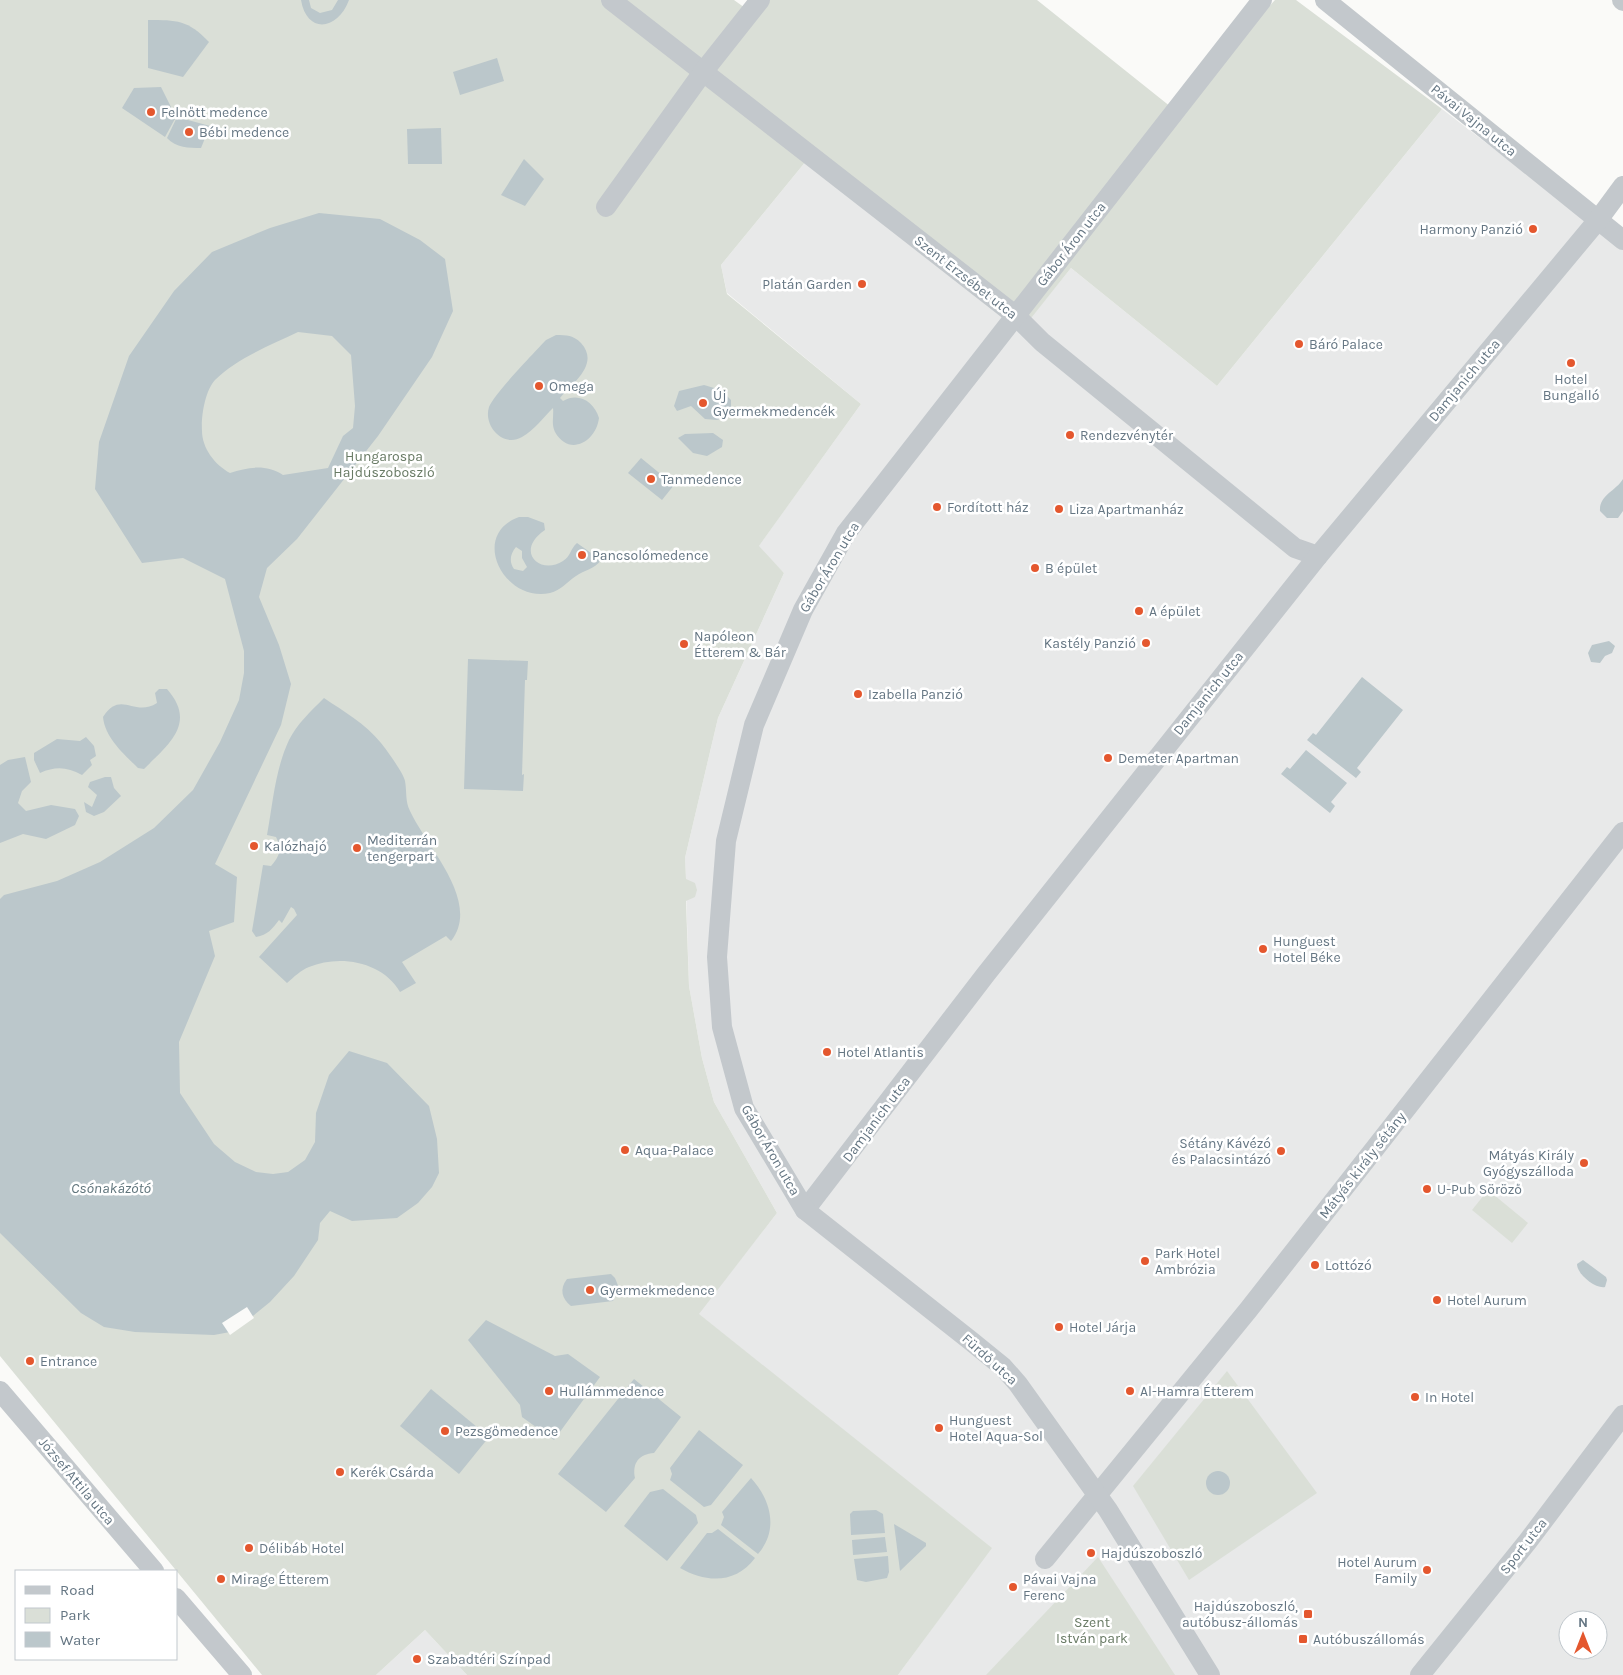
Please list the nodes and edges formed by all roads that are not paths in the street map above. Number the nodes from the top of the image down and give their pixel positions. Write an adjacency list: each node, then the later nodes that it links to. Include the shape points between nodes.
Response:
1 (611, 0): 5 (street, Szent Erzsébet utca)
2 (760, 0): 5 (street)
3 (1262, 0): 10 (street, Gábor Áron utca)
4 (1325, 0): 8 (street, Pávai Vajna utca)
5 (704, 72): 7 (street); 10 (street, Szent Erzsébet utca)
6 (1623, 186): 8 (street, Damjanich utca)
7 (606, 206)
8 (1598, 220): 9 (street, Pávai Vajna utca); 11 (street, Damjanich utca)
9 (1623, 240)
10 (1015, 315): 11 (street, Szent Erzsébet utca, via 1042,342 1295,548); 13 (street, Gábor Áron utca, via 846,533 803,610 754,725 728,832 717,957 722,1027 744,1108)
11 (1318, 556): 13 (street, Damjanich utca, via 992,967)
12 (1623, 832): 16 (street, Mátyás király sétány)
13 (806, 1210): 16 (street, Fürdő utca, via 1003,1368)
14 (3, 1399): 18 (street, József Attila utca)
15 (1623, 1415): 22 (street, Sport utca, via 1528,1541)
16 (1098, 1495): 17 (street); 21 (street, Fürdő utca)
17 (1045, 1559)
18 (153, 1570)
19 (178, 1600): 20 (street)
20 (242, 1675)
21 (1210, 1675)
22 (1420, 1675)

